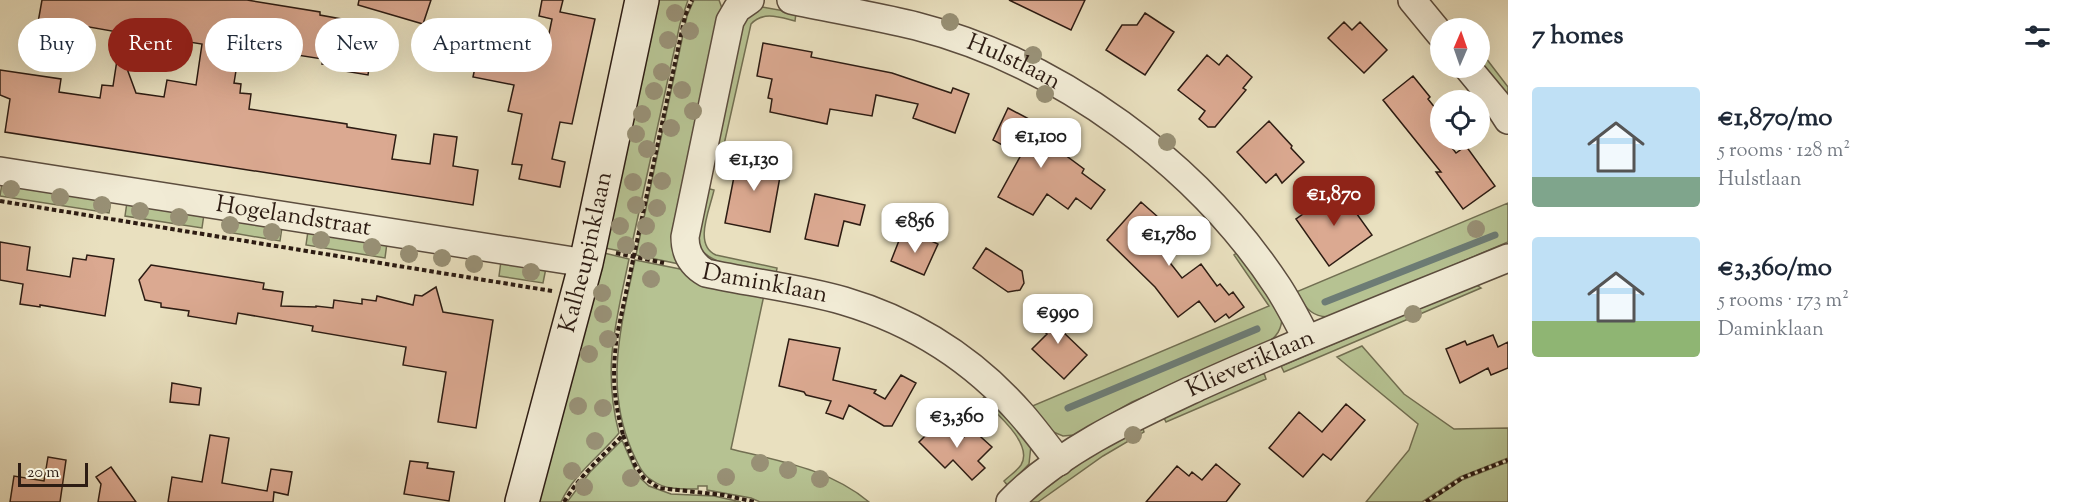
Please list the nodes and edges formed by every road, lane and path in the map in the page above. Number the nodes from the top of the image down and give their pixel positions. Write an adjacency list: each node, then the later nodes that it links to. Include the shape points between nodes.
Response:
1 (642, 0): 11 (street, Kalheupinklaan)
2 (692, 0): 12 (path, via 685,16)
3 (750, 0): 14 (street, Daminklaan, via 737,9 730,21 685,237 688,254)
4 (791, 0): 16 (street, Hulstlaan, via 917,27 966,43 1011,61 1087,101 1149,145 1241,236 1279,288)
5 (1412, 0): 6 (street)
6 (1430, 22)
7 (1476, 78): 8 (street)
8 (1508, 120)
9 (0, 171): 11 (street, Hogelandstraat)
10 (0, 201): 15 (path)
11 (588, 255): 12 (path); 20 (street, Kalheupinklaan)
12 (632, 256): 14 (path); 17 (path, via 613,374)
13 (1508, 258): 16 (street, Klieveriklaan)
14 (698, 268): 19 (street, Daminklaan, via 706,273 843,301 896,319 946,346 984,377 1022,415)
15 (559, 292)
16 (1307, 339): 19 (street, Klieveriklaan, via 1162,404)
17 (623, 435): 21 (path, via 599,457); 22 (path, via 635,465 644,478 659,488)
18 (1508, 460): 24 (path, via 1464,477)
19 (1059, 462): 23 (street, Klieveriklaan)
20 (522, 502)
21 (564, 502)
22 (755, 502)
23 (1010, 502)
24 (1426, 502)

